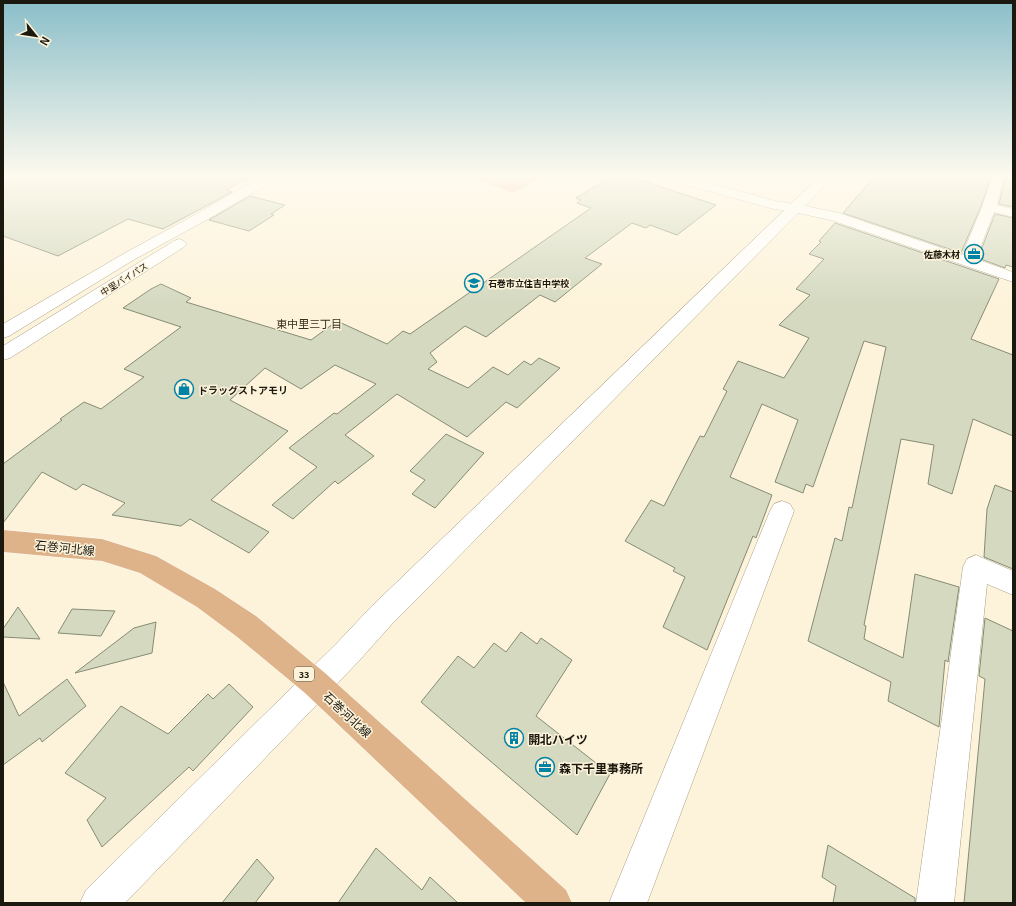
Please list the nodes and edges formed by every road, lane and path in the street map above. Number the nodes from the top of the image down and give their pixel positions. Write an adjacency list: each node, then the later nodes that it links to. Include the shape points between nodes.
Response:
1 (195, 219): 8 (street, 中里バイパス)
2 (217, 219): 9 (street, 中里バイパス)
3 (784, 219): 13 (street)
4 (843, 219): 6 (street)
5 (984, 219): 6 (street)
6 (967, 262): 7 (street)
7 (1013, 277)
8 (3, 332)
9 (3, 354)
10 (782, 512): 16 (street)
11 (3, 541): 13 (main road, 石巻河北線 / 33, via 102,550 147,564 206,598 246,626)
12 (1013, 583): 17 (street, via 976,567)
13 (315, 684): 14 (street); 15 (main road, 石巻河北線 / 33)
14 (99, 903)
15 (553, 903)
16 (628, 903)
17 (935, 903)

